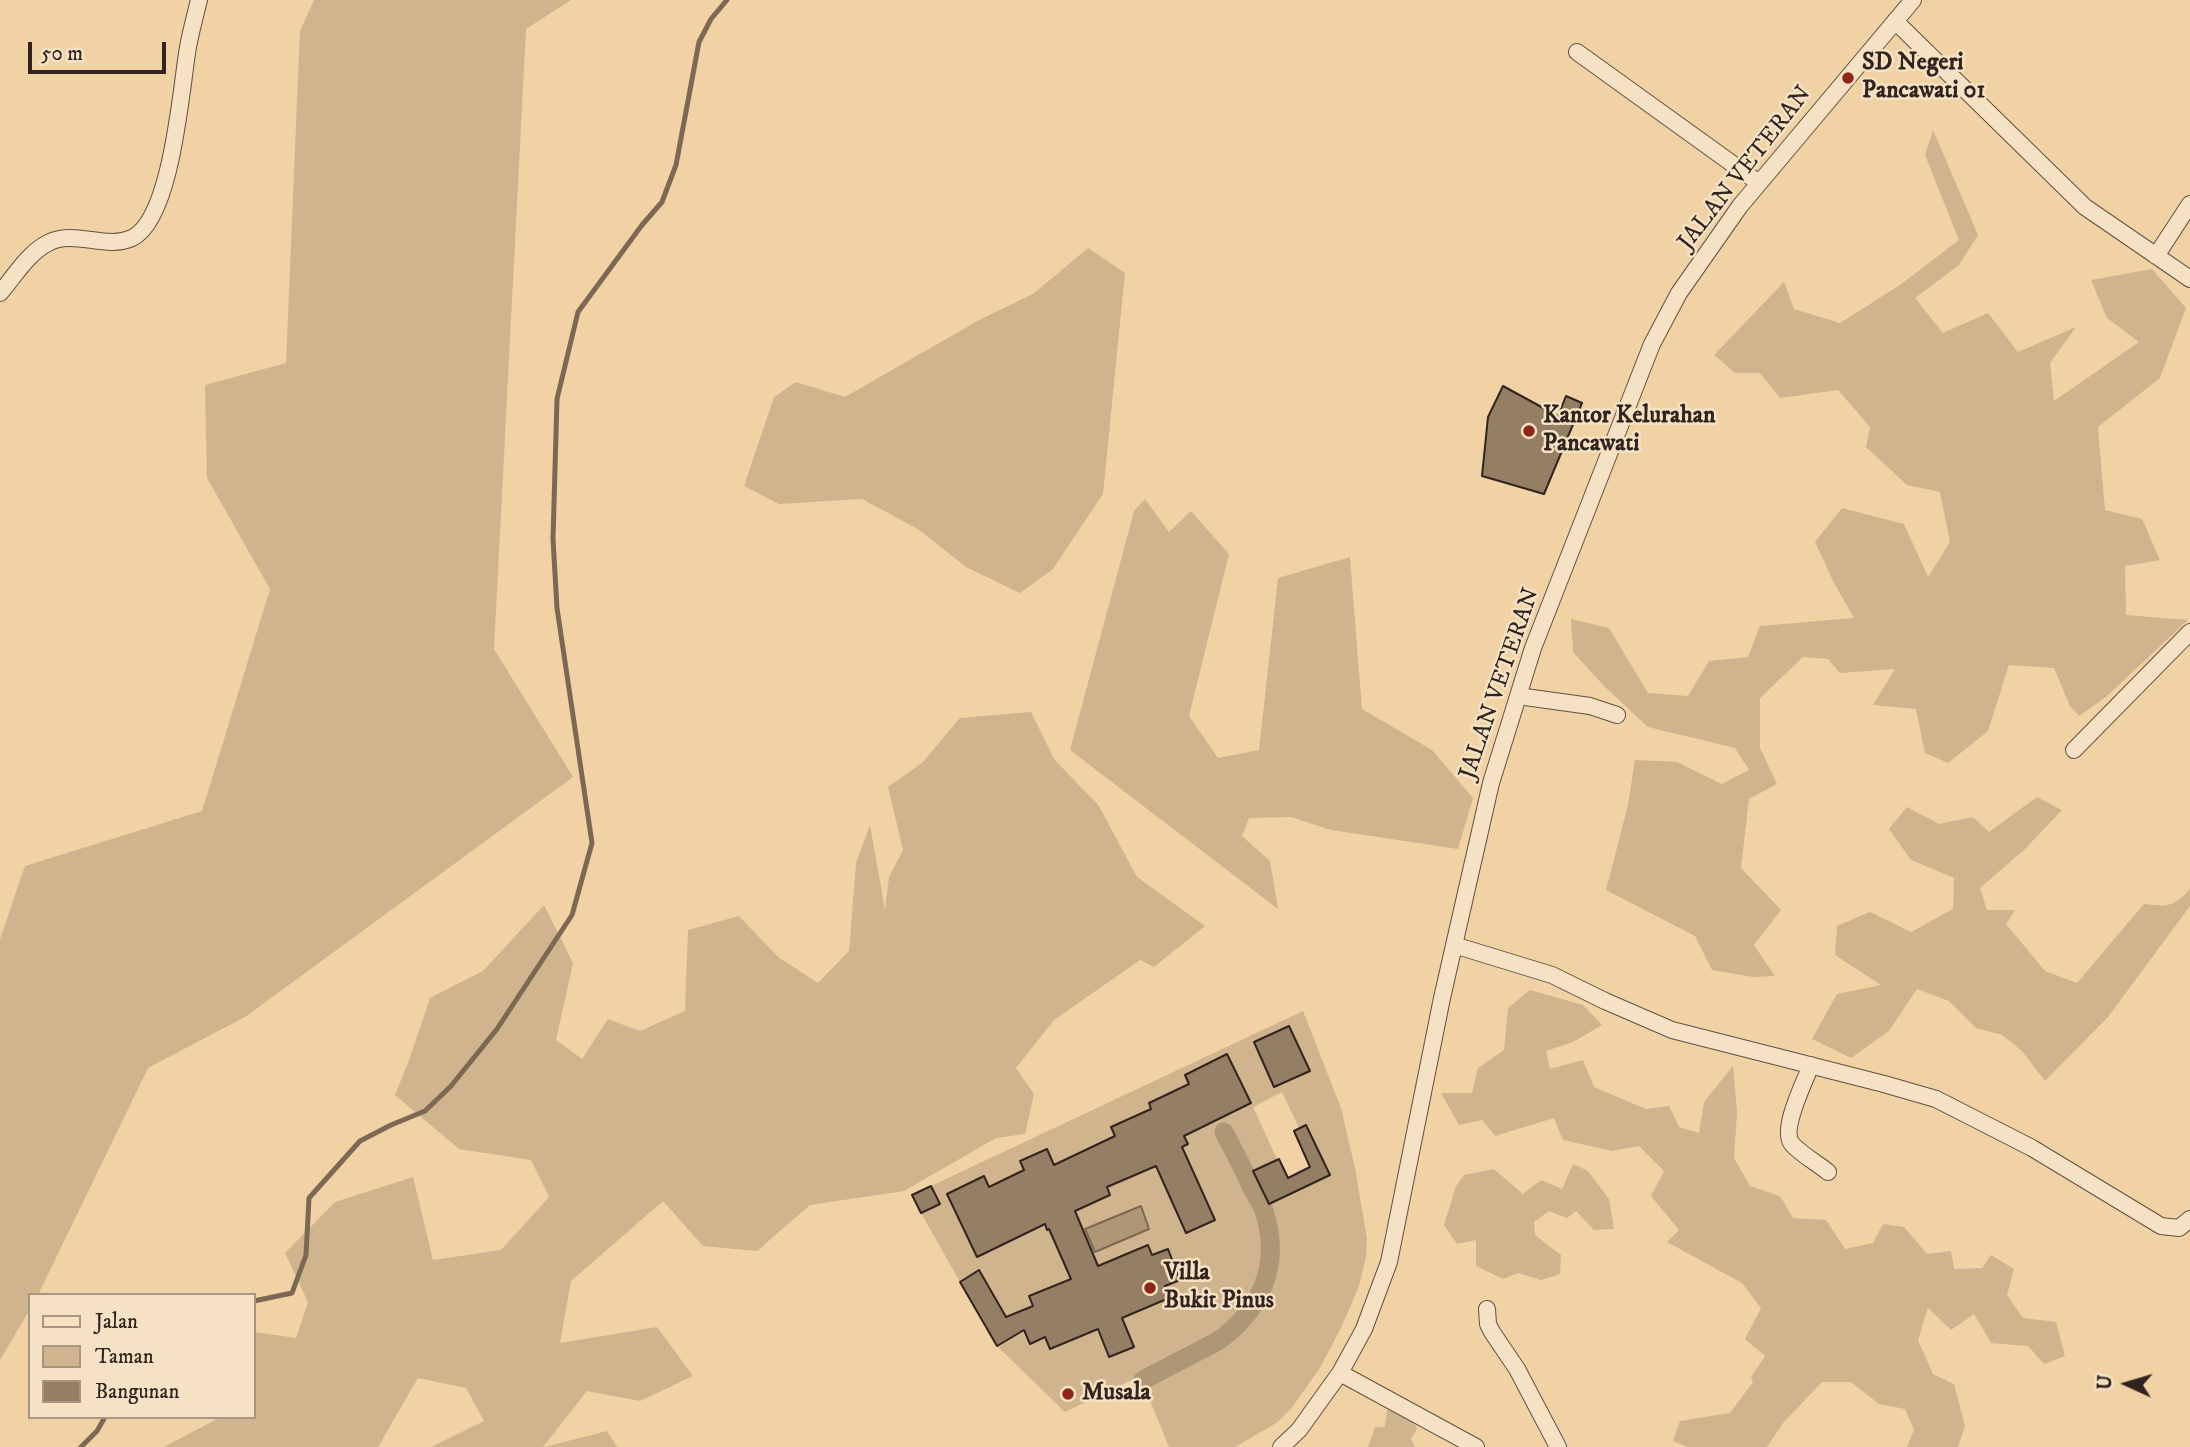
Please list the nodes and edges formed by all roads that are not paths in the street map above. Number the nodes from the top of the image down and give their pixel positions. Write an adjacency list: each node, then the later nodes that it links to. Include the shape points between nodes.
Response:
1 (199, 0): 9 (street, via 174,142 149,222 131,239 47,243)
2 (1913, 0): 3 (street, JALAN VETERAN)
3 (1895, 21): 5 (street, JALAN VETERAN); 7 (street, via 2085,206)
4 (1577, 52): 5 (street)
5 (1759, 183): 11 (street, JALAN VETERAN, via 1679,293 1652,344)
6 (2190, 204): 7 (street)
7 (2156, 256): 8 (street)
8 (2190, 279)
9 (0, 293)
10 (2190, 632): 13 (street)
11 (1518, 696): 12 (street, via 1590,706); 14 (street, JALAN VETERAN, via 1491,783)
12 (1617, 715)
13 (2074, 750)
14 (1454, 945): 15 (street, via 1552,975 1672,1030); 19 (street, JALAN VETERAN, via 1389,1262 1364,1329)
15 (1811, 1065): 16 (street, via 1788,1134 1794,1146); 17 (street, via 1936,1099 2032,1148 2161,1226 2179,1228)
16 (1828, 1172)
17 (2190, 1219)
18 (1487, 1309): 22 (street, via 1492,1332)
19 (1340, 1373): 20 (street, JALAN VETERAN, via 1300,1430); 21 (street)
20 (1280, 1447)
21 (1476, 1447)
22 (1558, 1447)

